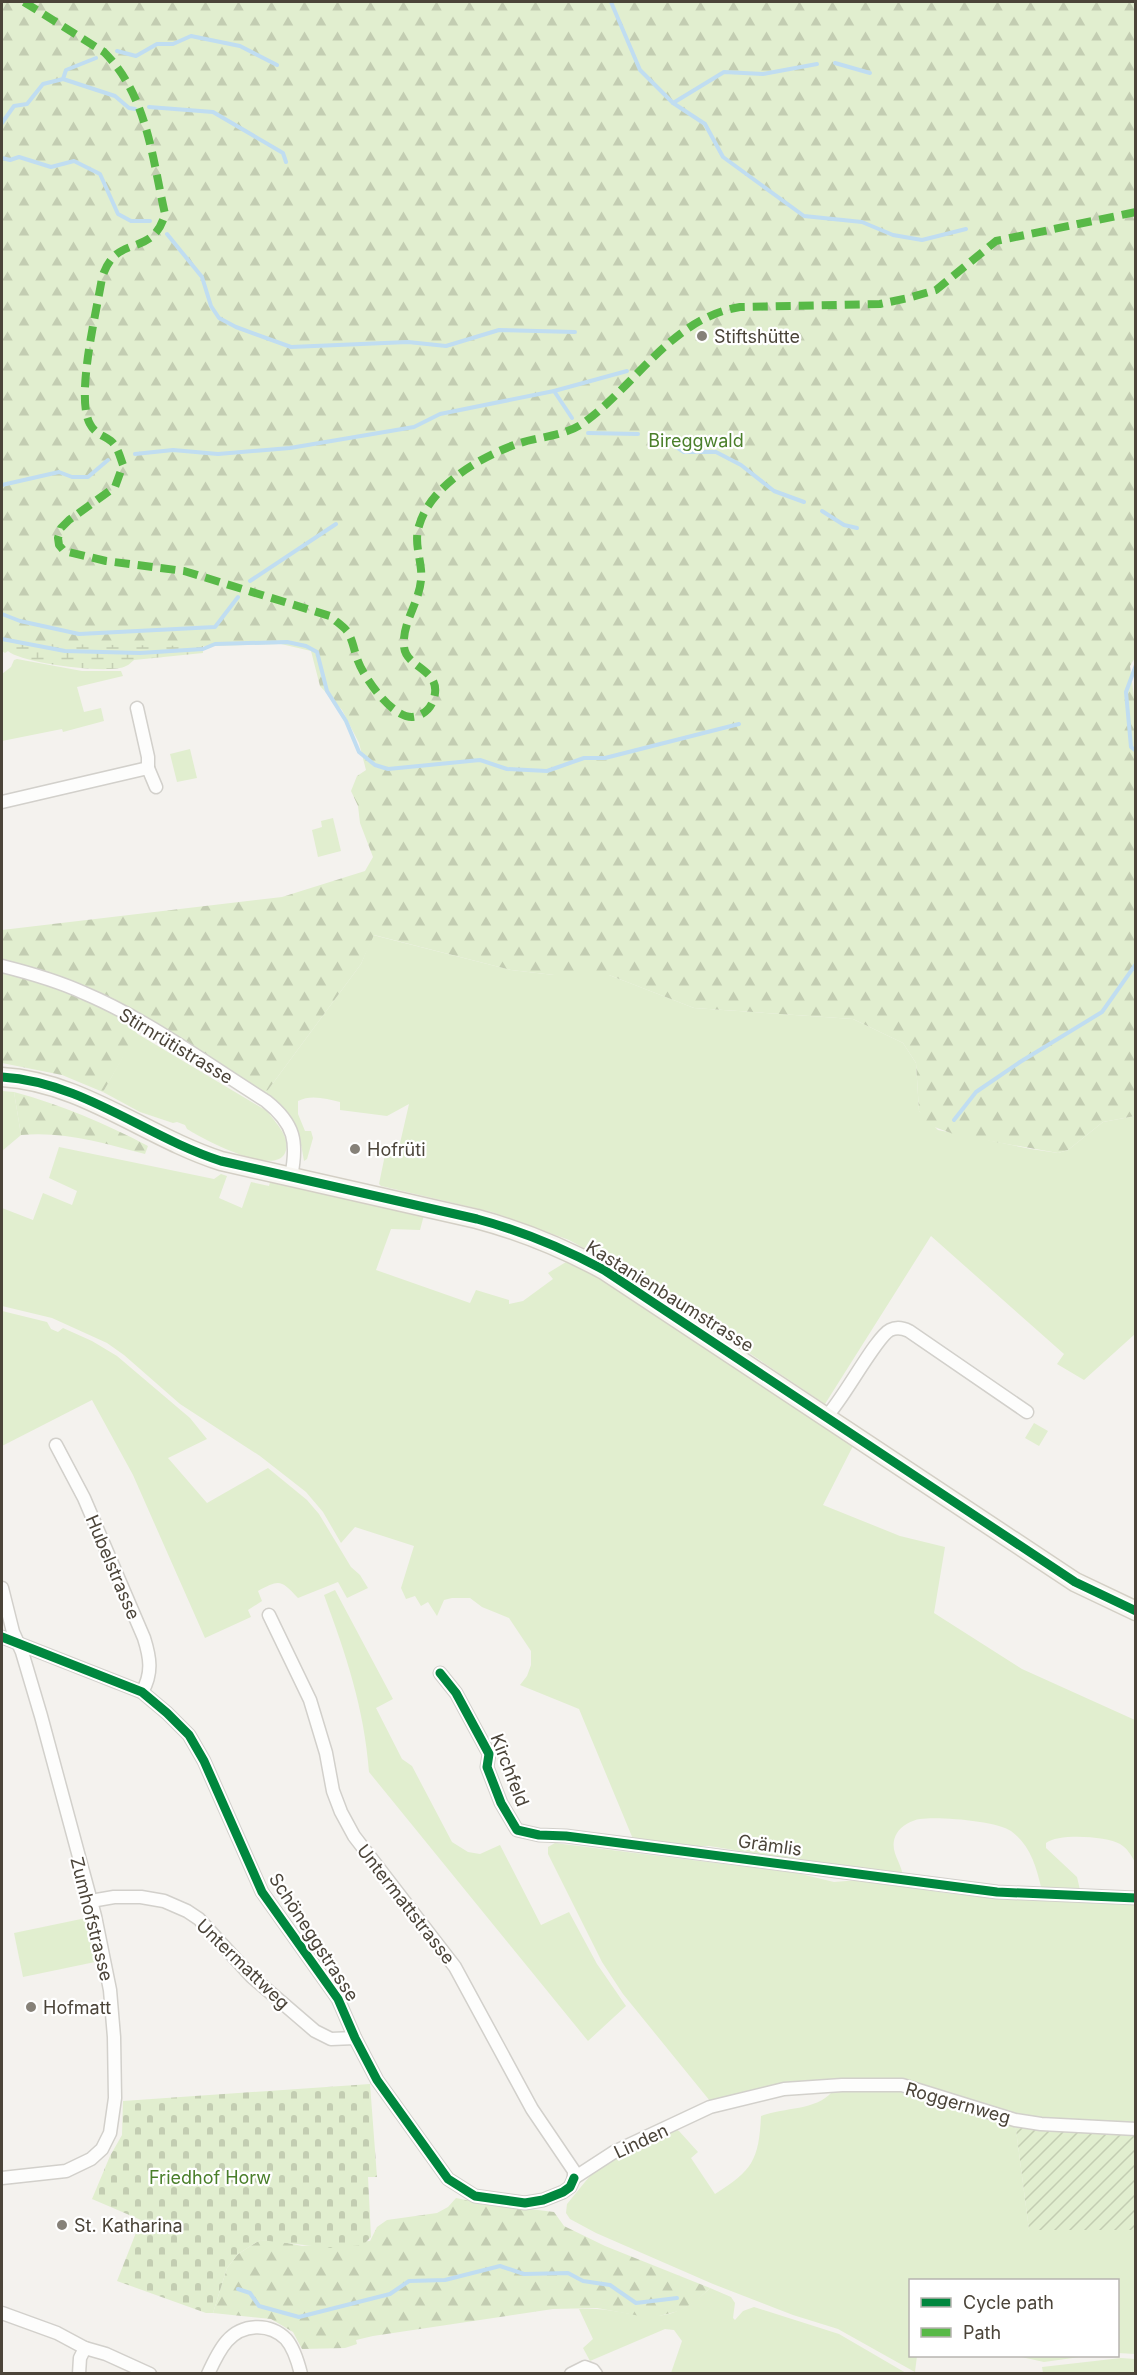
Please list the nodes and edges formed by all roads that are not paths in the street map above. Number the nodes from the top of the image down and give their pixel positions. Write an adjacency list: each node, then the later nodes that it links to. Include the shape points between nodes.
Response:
1 (137, 708): 2 (street)
2 (148, 768): 3 (street); 4 (street)
3 (156, 787)
4 (2, 802)
5 (2, 966): 7 (street, Stirnrütistrasse, via 86,993 142,1023 266,1101 278,1110 294,1139 296,1152)
6 (2, 1077): 7 (street, Kastanienbaumstrasse, via 76,1093 196,1153)
7 (291, 1177): 9 (street, Kastanienbaumstrasse, via 477,1219 559,1246 604,1270)
8 (1027, 1412): 9 (street, via 928,1343 897,1328 883,1336)
9 (826, 1417): 12 (street, Kastanienbaumstrasse, via 1075,1582)
10 (56, 1445): 17 (street, Hubelstrasse, via 84,1498 144,1638 150,1665)
11 (2, 1588): 15 (street, Zumhofstrasse)
12 (1136, 1611)
13 (269, 1615): 25 (street, Untermattstrasse, via 310,1700 333,1791 344,1818 365,1852 455,1967 532,2109 574,2170)
14 (2, 1636): 15 (street, Schöneggstrasse)
15 (16, 1642): 17 (street, Schöneggstrasse); 20 (street, Zumhofstrasse, via 41,1716)
16 (441, 1673): 18 (street, Kirchfeld, via 489,1754 487,1767 517,1830)
17 (142, 1692): 21 (street, Schöneggstrasse, via 189,1735 262,1892 339,1999)
18 (539, 1835): 19 (street, Grämlis, via 997,1892)
19 (1136, 1898)
20 (91, 1901): 21 (street, Untermattweg, via 141,1897 187,1911 251,1976 315,2031 331,2039); 24 (street, Zumhofstrasse, via 110,1990 114,2037 115,2098 110,2133 102,2149 78,2167)
21 (355, 2038): 25 (street, Schöneggstrasse, via 401,2116 440,2170 460,2188 475,2196 525,2203 563,2192)
22 (710, 2107): 23 (street, Roggernweg, via 784,2089 886,2084 918,2089 1015,2120); 25 (street, Linden, via 614,2152)
23 (1136, 2129)
24 (2, 2178)
25 (574, 2178)
26 (2, 2313): 27 (street)
27 (85, 2348): 29 (street); 30 (street)
28 (590, 2370): 33 (street)
29 (79, 2373)
30 (150, 2373)
31 (208, 2373): 32 (street, via 226,2342 235,2333 254,2326 271,2329 287,2340)
32 (301, 2373)
33 (571, 2373)

